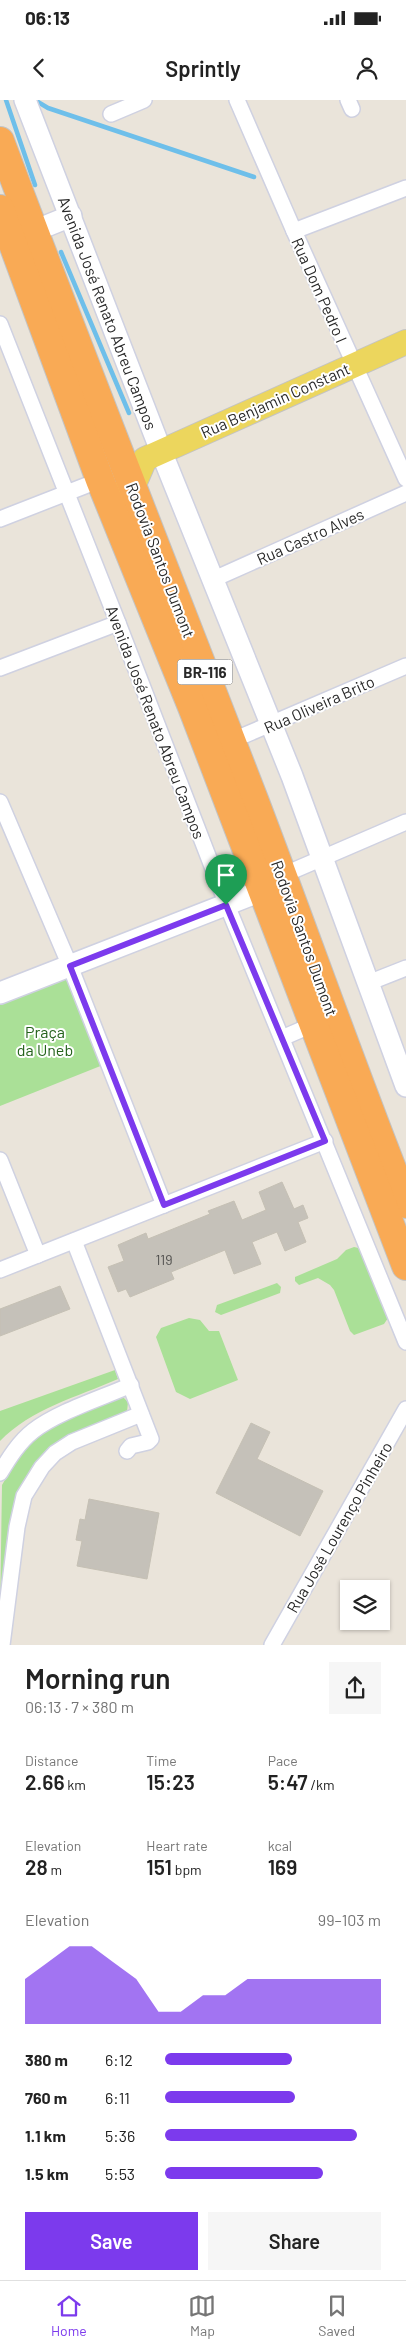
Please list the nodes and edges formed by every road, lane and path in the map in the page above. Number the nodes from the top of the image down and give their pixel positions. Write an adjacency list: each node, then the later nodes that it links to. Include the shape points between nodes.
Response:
1 (25, 100): 8 (main road, Avenida José Renato Abreu Campos)
2 (144, 100): 4 (street)
3 (237, 100): 10 (street, Rua Dom Pedro I)
4 (111, 114)
5 (0, 141): 9 (highway, Rodovia Santos Dumont / BR-116)
6 (406, 188): 10 (street)
7 (0, 209): 15 (highway, Rodovia Santos Dumont / BR-116)
8 (71, 216): 9 (main road); 14 (main road, Avenida José Renato Abreu Campos)
9 (34, 231): 15 (highway, Rodovia Santos Dumont / BR-116)
10 (294, 231): 13 (street, Rua Dom Pedro I)
11 (0, 324): 19 (street, Avenida José Renato Abreu Campos)
12 (406, 342): 13 (main road, Rua Benjamin Constant)
13 (354, 365): 14 (main road, Rua Benjamin Constant); 16 (street, Rua Dom Pedro I)
14 (153, 455): 15 (main road); 17 (main road); 21 (main road, Avenida José Renato Abreu Campos)
15 (104, 471): 17 (highway, Rodovia Santos Dumont / BR-116); 17 (main road); 19 (street); 31 (highway, Rodovia Santos Dumont / BR-116)
16 (406, 479)
17 (133, 488): 26 (highway, Rodovia Santos Dumont / BR-116)
18 (406, 492): 21 (street, Rua Castro Alves)
19 (66, 493): 20 (street); 22 (street, Avenida José Renato Abreu Campos)
20 (0, 519)
21 (214, 579): 25 (main road, Avenida José Renato Abreu Campos)
22 (118, 623): 24 (street); 32 (street, Avenida José Renato Abreu Campos)
23 (406, 666): 25 (street, Rua Oliveira Brito)
24 (0, 668)
25 (272, 725): 26 (street, Rua Oliveira Brito); 29 (main road, Avenida José Renato Abreu Campos)
26 (231, 741): 30 (highway, Rodovia Santos Dumont / BR-116)
27 (0, 802): 33 (street)
28 (406, 822): 29 (street)
29 (322, 859): 30 (street); 35 (main road, Avenida José Renato Abreu Campos)
30 (283, 875): 42 (highway, Rodovia Santos Dumont / BR-116)
31 (261, 891): 32 (main road); 37 (highway, Rodovia Santos Dumont / BR-116)
32 (226, 905): 33 (main road); 38 (street, Avenida José Renato Abreu Campos)
33 (70, 966): 36 (main road); 43 (street)
34 (406, 968): 35 (street)
35 (368, 984): 39 (main road, Avenida José Renato Abreu Campos)
36 (0, 993)
37 (312, 1025): 38 (street); 46 (highway, Rodovia Santos Dumont / BR-116)
38 (282, 1038): 40 (street, Avenida José Renato Abreu Campos)
39 (406, 1086)
40 (325, 1141): 43 (street); 48 (street, Avenida José Renato Abreu Campos)
41 (0, 1160): 45 (street)
42 (403, 1187)
43 (164, 1205): 44 (street)
44 (74, 1241): 45 (street); 49 (street)
45 (38, 1255): 47 (street)
46 (406, 1266)
47 (0, 1270)
48 (406, 1342)
49 (131, 1385): 51 (street); 53 (street, via 33,1431 13,1452)
50 (406, 1409): 55 (street, Rua José Lourenço Pinheiro)
51 (141, 1414): 52 (street, via 151,1439 131,1446); 54 (street, via 72,1442 55,1453 24,1496)
52 (127, 1452)
53 (0, 1473)
54 (2, 1645)
55 (272, 1645)

